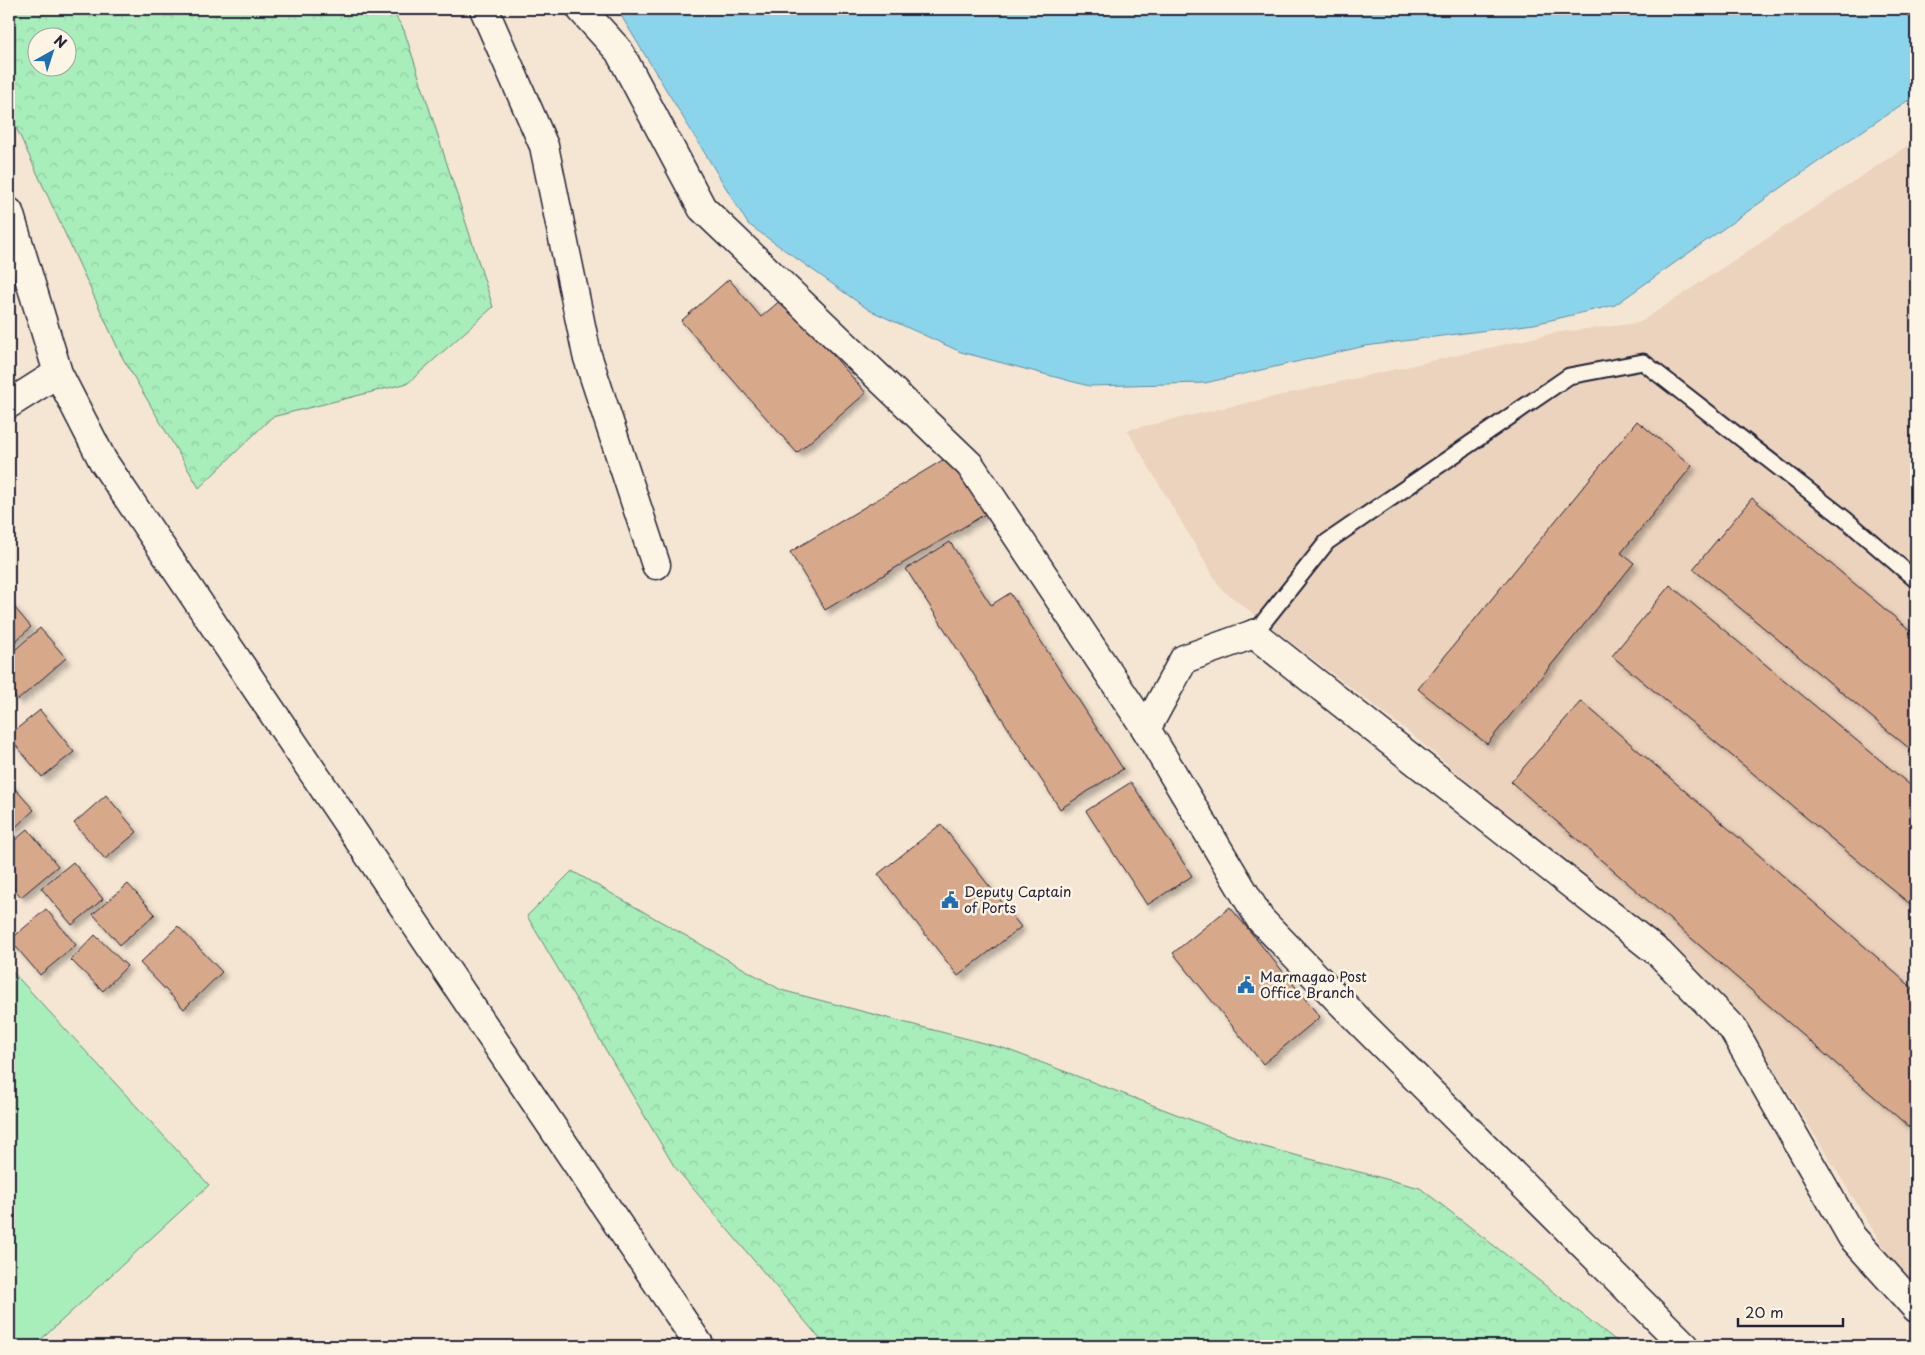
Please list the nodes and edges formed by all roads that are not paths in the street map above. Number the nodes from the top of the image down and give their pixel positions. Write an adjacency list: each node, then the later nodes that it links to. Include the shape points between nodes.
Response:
1 (484, 9): 6 (street, via 544,146 587,355)
2 (581, 9): 9 (street, via 618,51 702,208 970,465)
3 (9, 212): 4 (street)
4 (58, 373): 5 (street); 11 (street, via 109,470)
5 (9, 404)
6 (656, 565)
7 (1916, 580): 8 (lane, via 1845,519 1642,362 1569,376 1327,542)
8 (1254, 634): 9 (street, via 1184,659); 10 (street, via 1660,954 1733,1029 1852,1237)
9 (1146, 729): 12 (street, via 1260,919)
10 (1916, 1308)
11 (700, 1346)
12 (1685, 1346)

